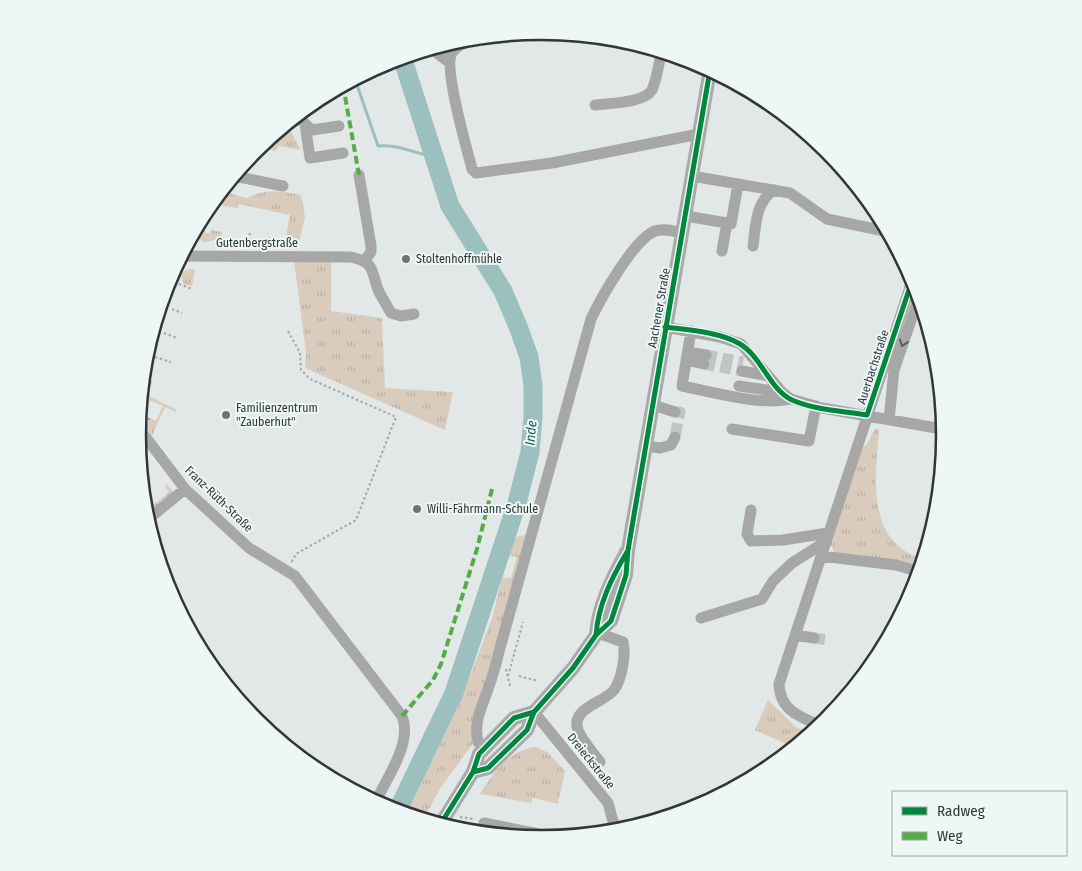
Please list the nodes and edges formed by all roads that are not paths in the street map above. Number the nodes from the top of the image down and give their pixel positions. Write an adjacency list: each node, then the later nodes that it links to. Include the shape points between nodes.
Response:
1 (455, 50): 4 (street)
2 (438, 53): 4 (street)
3 (661, 59): 6 (street, via 648,95 641,99)
4 (449, 62): 10 (street, via 472,169 476,173 552,163)
5 (709, 78): 10 (main road, Aachener Straße)
6 (596, 105)
7 (300, 122): 8 (street)
8 (305, 124): 9 (street, via 312,130); 11 (street, via 310,158)
9 (339, 126)
10 (699, 134): 13 (main road, Aachener Straße)
11 (343, 153)
12 (360, 175): 25 (street, via 371,246)
13 (692, 176): 15 (street); 18 (main road, Aachener Straße)
14 (242, 178): 16 (street)
15 (738, 184): 17 (street); 19 (street, via 731,224)
16 (283, 186)
17 (774, 190): 20 (street, via 798,197 827,219); 22 (street, via 759,206)
18 (686, 216): 19 (street); 21 (main road, Aachener Straße)
19 (727, 223): 23 (street)
20 (879, 230)
21 (682, 233): 29 (main road, Aachener Straße); 59 (street, via 663,230 648,234 626,262 591,319 498,656 477,717 478,742)
22 (753, 246)
23 (722, 251)
24 (189, 256): 25 (street, Gutenbergstraße, via 351,257)
25 (365, 260): 28 (street, via 373,269 378,290 391,314)
26 (909, 291): 40 (street, Auerbachstraße)
27 (916, 307): 41 (street, one-way to 41, via 894,370)
28 (414, 314)
29 (666, 326): 30 (street); 37 (main road, Aachener Straße)
30 (691, 331): 31 (street); 33 (street, via 741,344)
31 (687, 356): 32 (street); 36 (street, via 682,386 782,401)
32 (705, 360)
33 (760, 365): 34 (street); 34 (street, via 743,366)
34 (768, 376): 36 (street)
35 (740, 386): 36 (street)
36 (786, 395): 38 (street, Auerbachstraße)
37 (653, 405): 39 (street); 46 (main road, Aachener Straße)
38 (816, 406): 40 (street, Auerbachstraße); 43 (street, via 810,441)
39 (675, 412)
40 (868, 415): 41 (street); 50 (street)
41 (889, 420): 42 (street)
42 (936, 428)
43 (732, 429)
44 (675, 437): 46 (street, via 671,445 660,448)
45 (146, 438): 47 (street, Franz-Rüth-Straße)
46 (646, 446): 54 (main road, Aachener Straße, via 628,550 615,572 597,617)
47 (185, 489): 49 (street); 62 (street, Franz-Rüth-Straße, via 249,548 295,576 405,723 401,749)
48 (750, 510): 50 (street, via 747,534 751,541)
49 (153, 515)
50 (826, 538): 51 (street); 53 (street, via 773,580 762,599)
51 (821, 556): 52 (street); 55 (street)
52 (913, 570)
53 (701, 618)
54 (597, 634): 57 (main road, Aachener Straße, via 573,668); 60 (street, via 623,642 624,648 619,680 613,691 582,712 578,719 578,729)
55 (795, 635): 56 (street); 58 (street, via 779,684 780,695 784,705 795,715)
56 (814, 638)
57 (534, 712): 59 (main road, via 514,718); 61 (main road, via 527,730 488,768); 65 (street, Dreieckstraße, via 608,803)
58 (813, 723)
59 (485, 748): 61 (main road, via 479,754)
60 (600, 762)
61 (473, 772): 63 (main road)
62 (379, 796)
63 (442, 819)
64 (484, 823): 66 (street)
65 (614, 824)
66 (509, 830)

